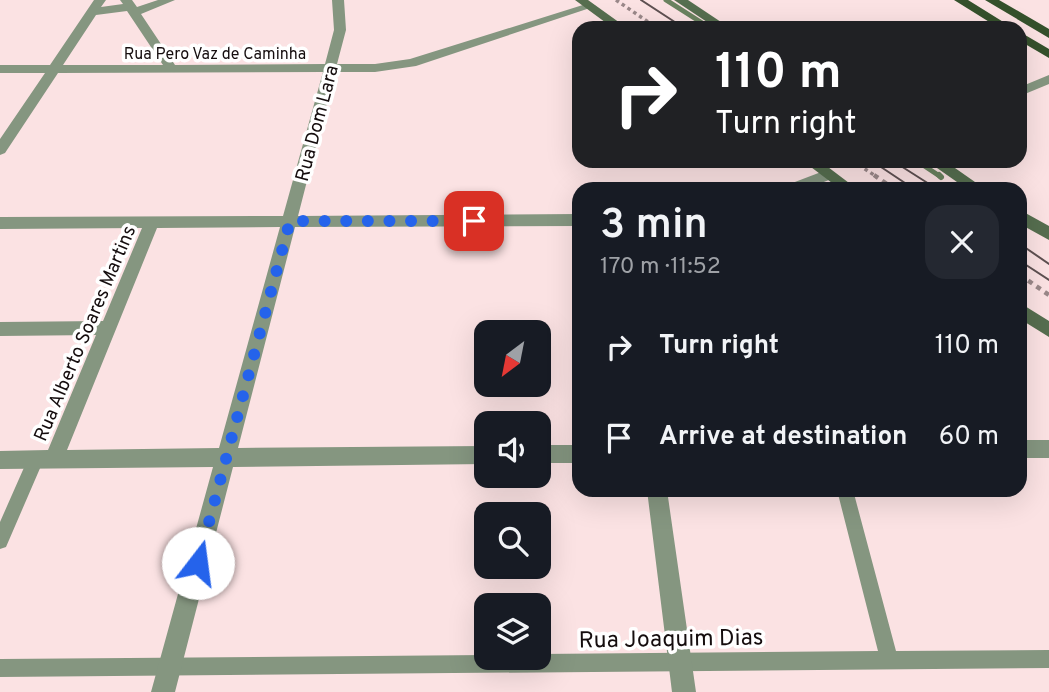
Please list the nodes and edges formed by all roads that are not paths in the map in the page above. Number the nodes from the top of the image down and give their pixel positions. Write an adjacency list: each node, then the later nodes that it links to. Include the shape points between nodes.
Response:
1 (100, 0): 9 (street)
2 (169, 0): 8 (street)
3 (338, 0): 21 (street, Rua Dom Lara, via 340,30)
4 (680, 0): 11 (main road)
5 (960, 0): 12 (main road)
6 (991, 0): 14 (main road)
7 (585, 3): 10 (main road); 21 (street, Rua Pero Vaz de Caminha, via 412,63)
8 (130, 6): 9 (street); 20 (street)
9 (92, 12): 19 (street)
10 (611, 21)
11 (713, 21)
12 (995, 21)
13 (1027, 21): 15 (main road)
14 (1027, 21)
15 (1049, 34)
16 (1027, 40): 17 (main road)
17 (1049, 54)
18 (0, 69): 19 (street, Rua Pero Vaz de Caminha)
19 (56, 69): 20 (street, Rua Pero Vaz de Caminha); 24 (street)
20 (172, 69): 21 (street, Rua Pero Vaz de Caminha)
21 (331, 69): 33 (street, Rua Dom Lara)
22 (1049, 79): 23 (street)
23 (1027, 89)
24 (0, 150)
25 (820, 168): 27 (main road)
26 (944, 168): 30 (main road)
27 (829, 174): 28 (street); 29 (main road)
28 (809, 182)
29 (840, 182)
30 (967, 182)
31 (572, 220): 33 (street)
32 (1027, 220): 36 (main road)
33 (290, 221): 34 (street); 46 (street, Rua Dom Lara)
34 (152, 222): 35 (street); 38 (street, Rua Alberto Soares Martins)
35 (0, 223)
36 (1049, 234)
37 (1027, 315): 40 (main road)
38 (108, 328): 39 (street); 47 (street, Rua Alberto Soares Martins)
39 (0, 329)
40 (1049, 330)
41 (1027, 449): 42 (street)
42 (1049, 449)
43 (551, 454): 44 (street)
44 (572, 454)
45 (474, 455): 46 (street)
46 (226, 458): 47 (street); 56 (street, Rua Dom Lara)
47 (45, 459): 48 (street); 51 (lane, Rua Alberto Soares Martins)
48 (0, 460)
49 (658, 497): 54 (street)
50 (847, 497): 53 (lane)
51 (0, 541)
52 (1049, 659): 53 (lane, Rua Joaquim Dias)
53 (890, 660): 54 (lane, Rua Joaquim Dias)
54 (680, 662): 56 (lane, Rua Joaquim Dias); 58 (street)
55 (0, 668): 56 (lane, Rua Joaquim Dias)
56 (170, 668): 57 (street, Rua Dom Lara)
57 (163, 692)
58 (684, 692)

